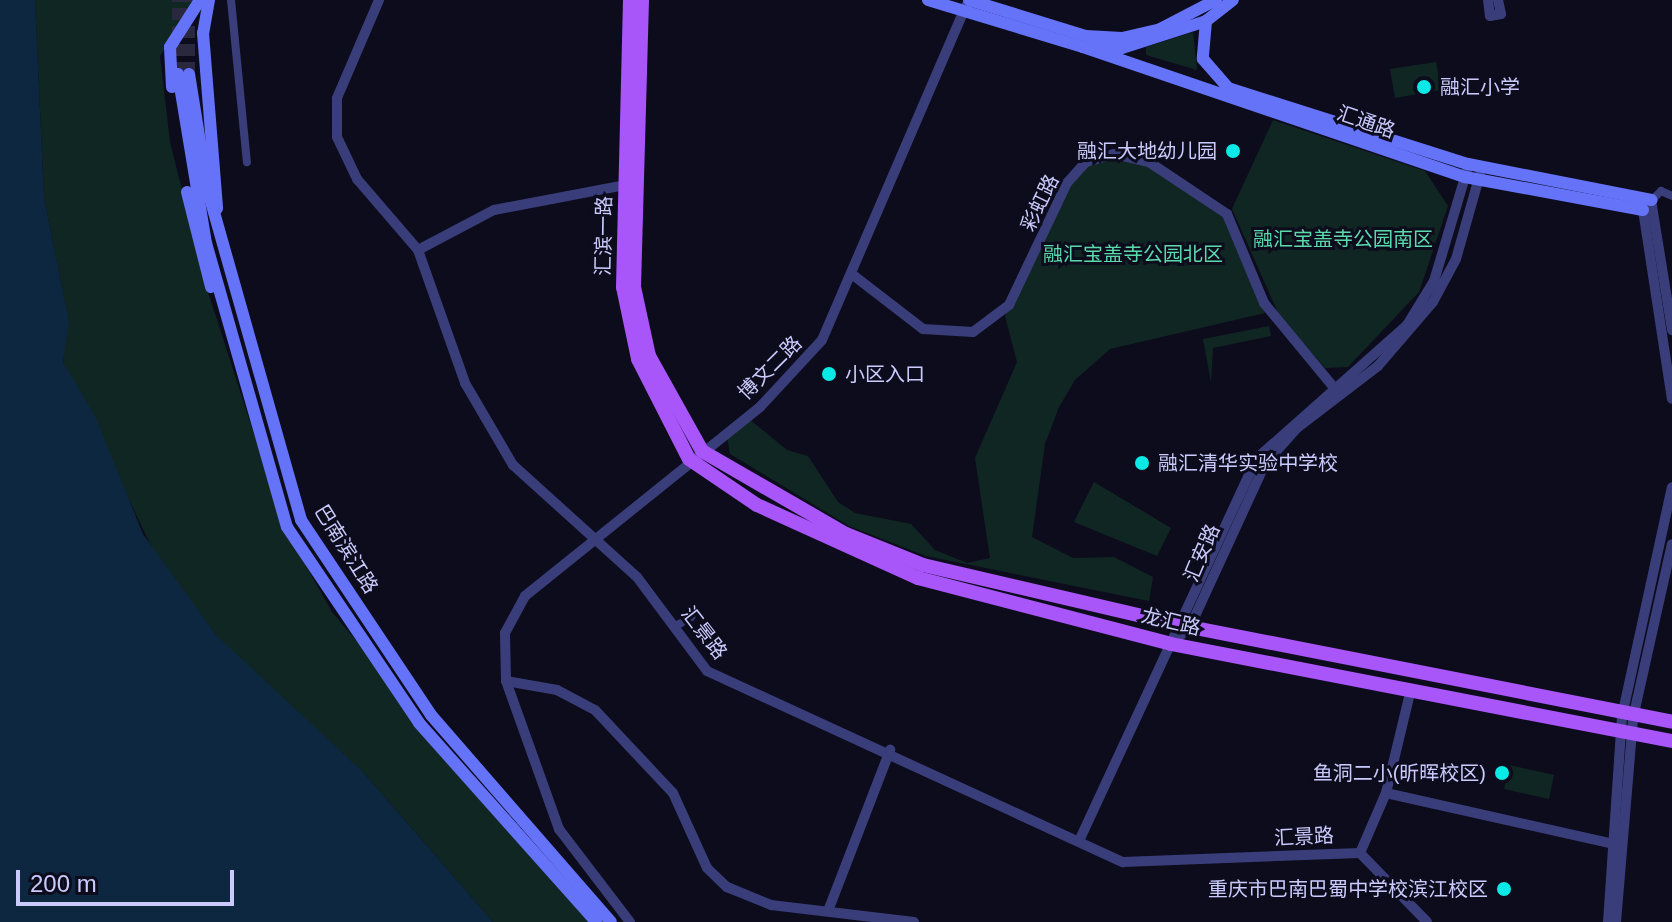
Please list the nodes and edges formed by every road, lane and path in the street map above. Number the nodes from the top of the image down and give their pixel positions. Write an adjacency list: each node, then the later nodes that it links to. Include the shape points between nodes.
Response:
1 (200, 0): 23 (main road, via 174,35 169,60 193,232 211,288)
2 (209, 0): 20 (main road, via 203,33)
3 (231, 0): 14 (street)
4 (379, 0): 21 (street, 汇景路, via 337,98 337,137 357,179)
5 (639, 0): 17 (main road, 汇滨一路); 27 (main road, 汇滨一路, via 634,287 649,356)
6 (928, 0): 11 (main road)
7 (1216, 0): 11 (main road, via 1160,29 1122,38 1086,36)
8 (1233, 0): 12 (main road)
9 (1488, 0): 10 (street, via 1496,15)
10 (1498, 0)
11 (967, 3): 13 (main road); 22 (street, 博文二路)
12 (1206, 21): 13 (main road, via 1122,48); 15 (main road, 汇通路, via 1203,59 1228,88)
13 (1083, 47): 15 (main road, 汇通路)
14 (247, 162)
15 (1467, 170): 16 (main road, 汇通路); 25 (street, 汇安路, via 1426,297 1407,325)
16 (1481, 173): 19 (main road, 汇通路); 25 (street, 汇安路, via 1456,259 1433,302 1378,366)
17 (625, 185): 21 (street, via 494,210); 27 (main road, 汇滨一路, via 623,287 638,359)
18 (1672, 196): 19 (street, via 1661,191)
19 (1647, 205): 24 (street); 26 (street)
20 (218, 231): 23 (main road, 巴南滨江路, via 183,74 187,161); 48 (main road, 巴南滨江路, via 301,520 431,715)
21 (418, 250): 29 (street, 汇景路, via 483,422 513,465)
22 (853, 275): 25 (street, 彩虹路, via 923,329 973,332 1009,305 1067,183 1086,162 1114,154 1149,162 1227,214 1264,303); 27 (street, 博文二路, via 803,366)
23 (222, 297): 47 (main road, 巴南滨江路, via 287,527 419,723)
24 (1672, 330)
25 (1338, 392): 32 (street, 汇安路, via 1265,464)
26 (1672, 399)
27 (695, 455): 29 (street, 博文二路); 32 (main road, 龙汇路, via 846,534 923,565); 34 (main road, 龙汇路, via 843,549 918,578)
28 (1672, 487): 37 (street)
29 (593, 537): 33 (street, 汇景路, via 637,577); 35 (street, 博文二路, via 513,614 502,658)
30 (1672, 544): 37 (street)
31 (691, 617): 33 (street)
32 (1184, 626): 34 (street, 汇安路); 37 (main road, 龙汇路)
33 (674, 627): 41 (street, 汇景路, via 707,671 727,684)
34 (1171, 644): 36 (main road, 龙汇路); 43 (street, 汇安路)
35 (506, 681): 46 (street, via 557,690 595,710 673,793 707,868 727,887 771,905); 49 (street, 博文二路, via 564,841)
36 (1410, 693): 39 (main road, 龙汇路); 42 (street)
37 (1628, 717): 38 (main road, 龙汇路); 39 (street)
38 (1672, 722)
39 (1625, 736): 40 (main road, 龙汇路); 44 (street); 53 (street)
40 (1672, 741)
41 (890, 750): 43 (street, 汇景路); 46 (street)
42 (1386, 793): 44 (street); 45 (street)
43 (1079, 841): 45 (street, 汇景路, via 1146,865)
44 (1614, 844): 52 (street)
45 (1360, 853): 51 (street, 汇景路)
46 (828, 911): 50 (street)
47 (596, 922)
48 (611, 922)
49 (630, 922)
50 (914, 922)
51 (1427, 922)
52 (1608, 922)
53 (1616, 922)

